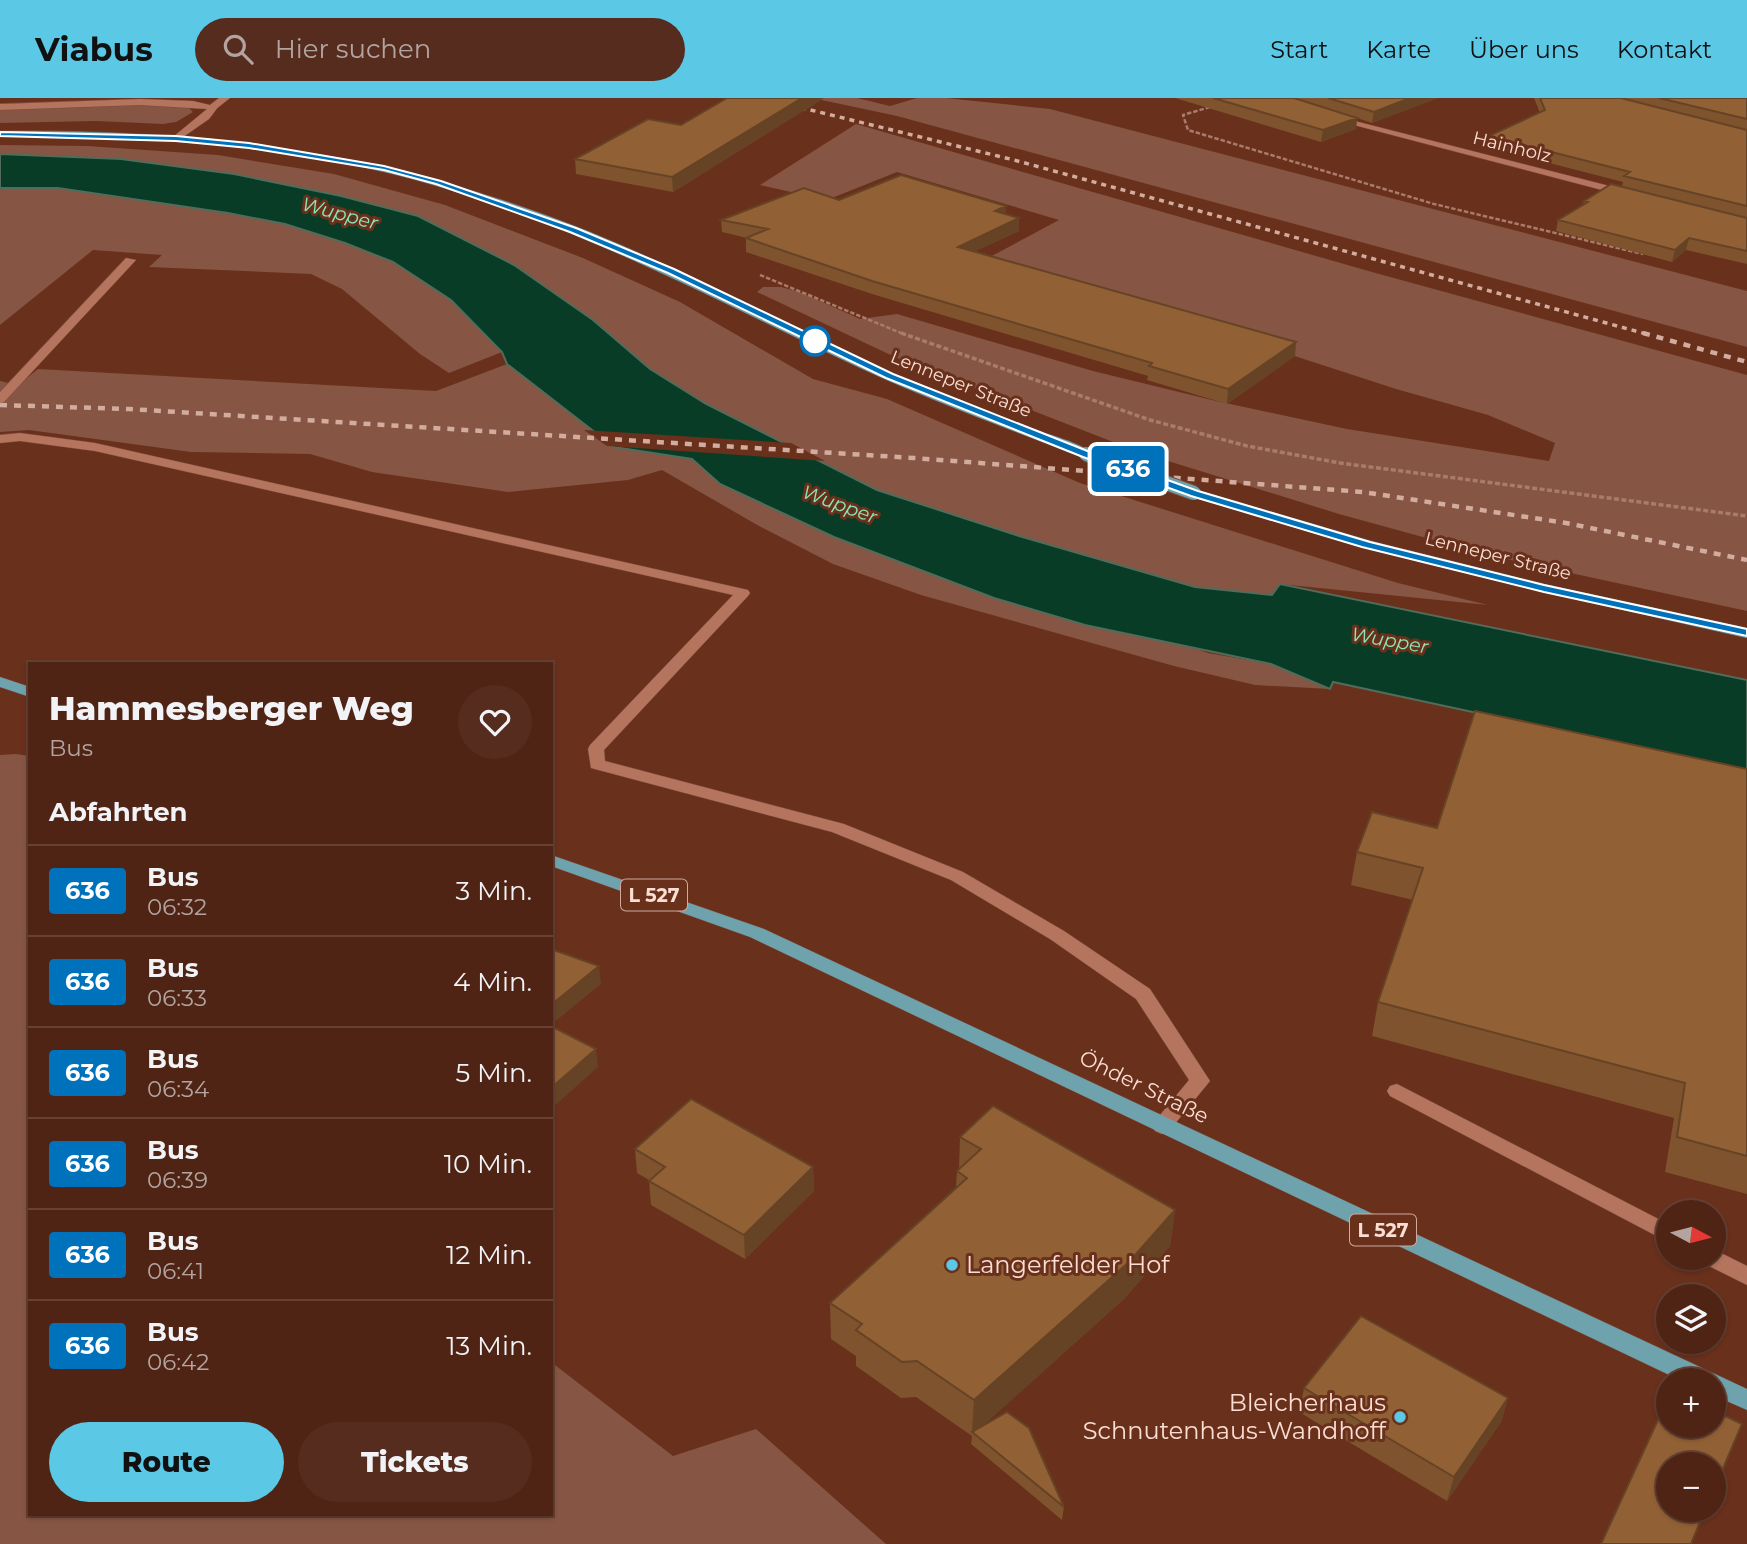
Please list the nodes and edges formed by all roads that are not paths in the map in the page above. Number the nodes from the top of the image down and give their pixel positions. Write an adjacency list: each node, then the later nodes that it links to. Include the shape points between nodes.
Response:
1 (225, 98): 3 (street)
2 (0, 107): 3 (street, via 147,98 185,99)
3 (213, 107): 6 (street)
4 (1323, 114): 7 (street, Hainholz)
5 (0, 134): 6 (main road, Lenneper Straße)
6 (176, 139): 11 (main road, Lenneper Straße, bridge, via 384,168 489,198 671,271 890,376 1194,494 1366,544)
7 (1641, 197)
8 (130, 260): 9 (street)
9 (0, 399)
10 (0, 439): 16 (street, via 20,437 107,449 743,593 596,749 597,764 838,828 957,876 1057,934 1143,994 1200,1081)
11 (1747, 633)
12 (0, 682): 13 (main road)
13 (28, 691)
14 (553, 861): 16 (main road, Öhder Straße / L 527, via 757,933)
15 (1398, 1091): 17 (street)
16 (1162, 1126): 20 (main road, Öhder Straße / L 527)
17 (1656, 1228)
18 (1726, 1265): 19 (street)
19 (1747, 1276)
20 (1678, 1368)
21 (1726, 1390): 22 (main road)
22 (1747, 1400)

